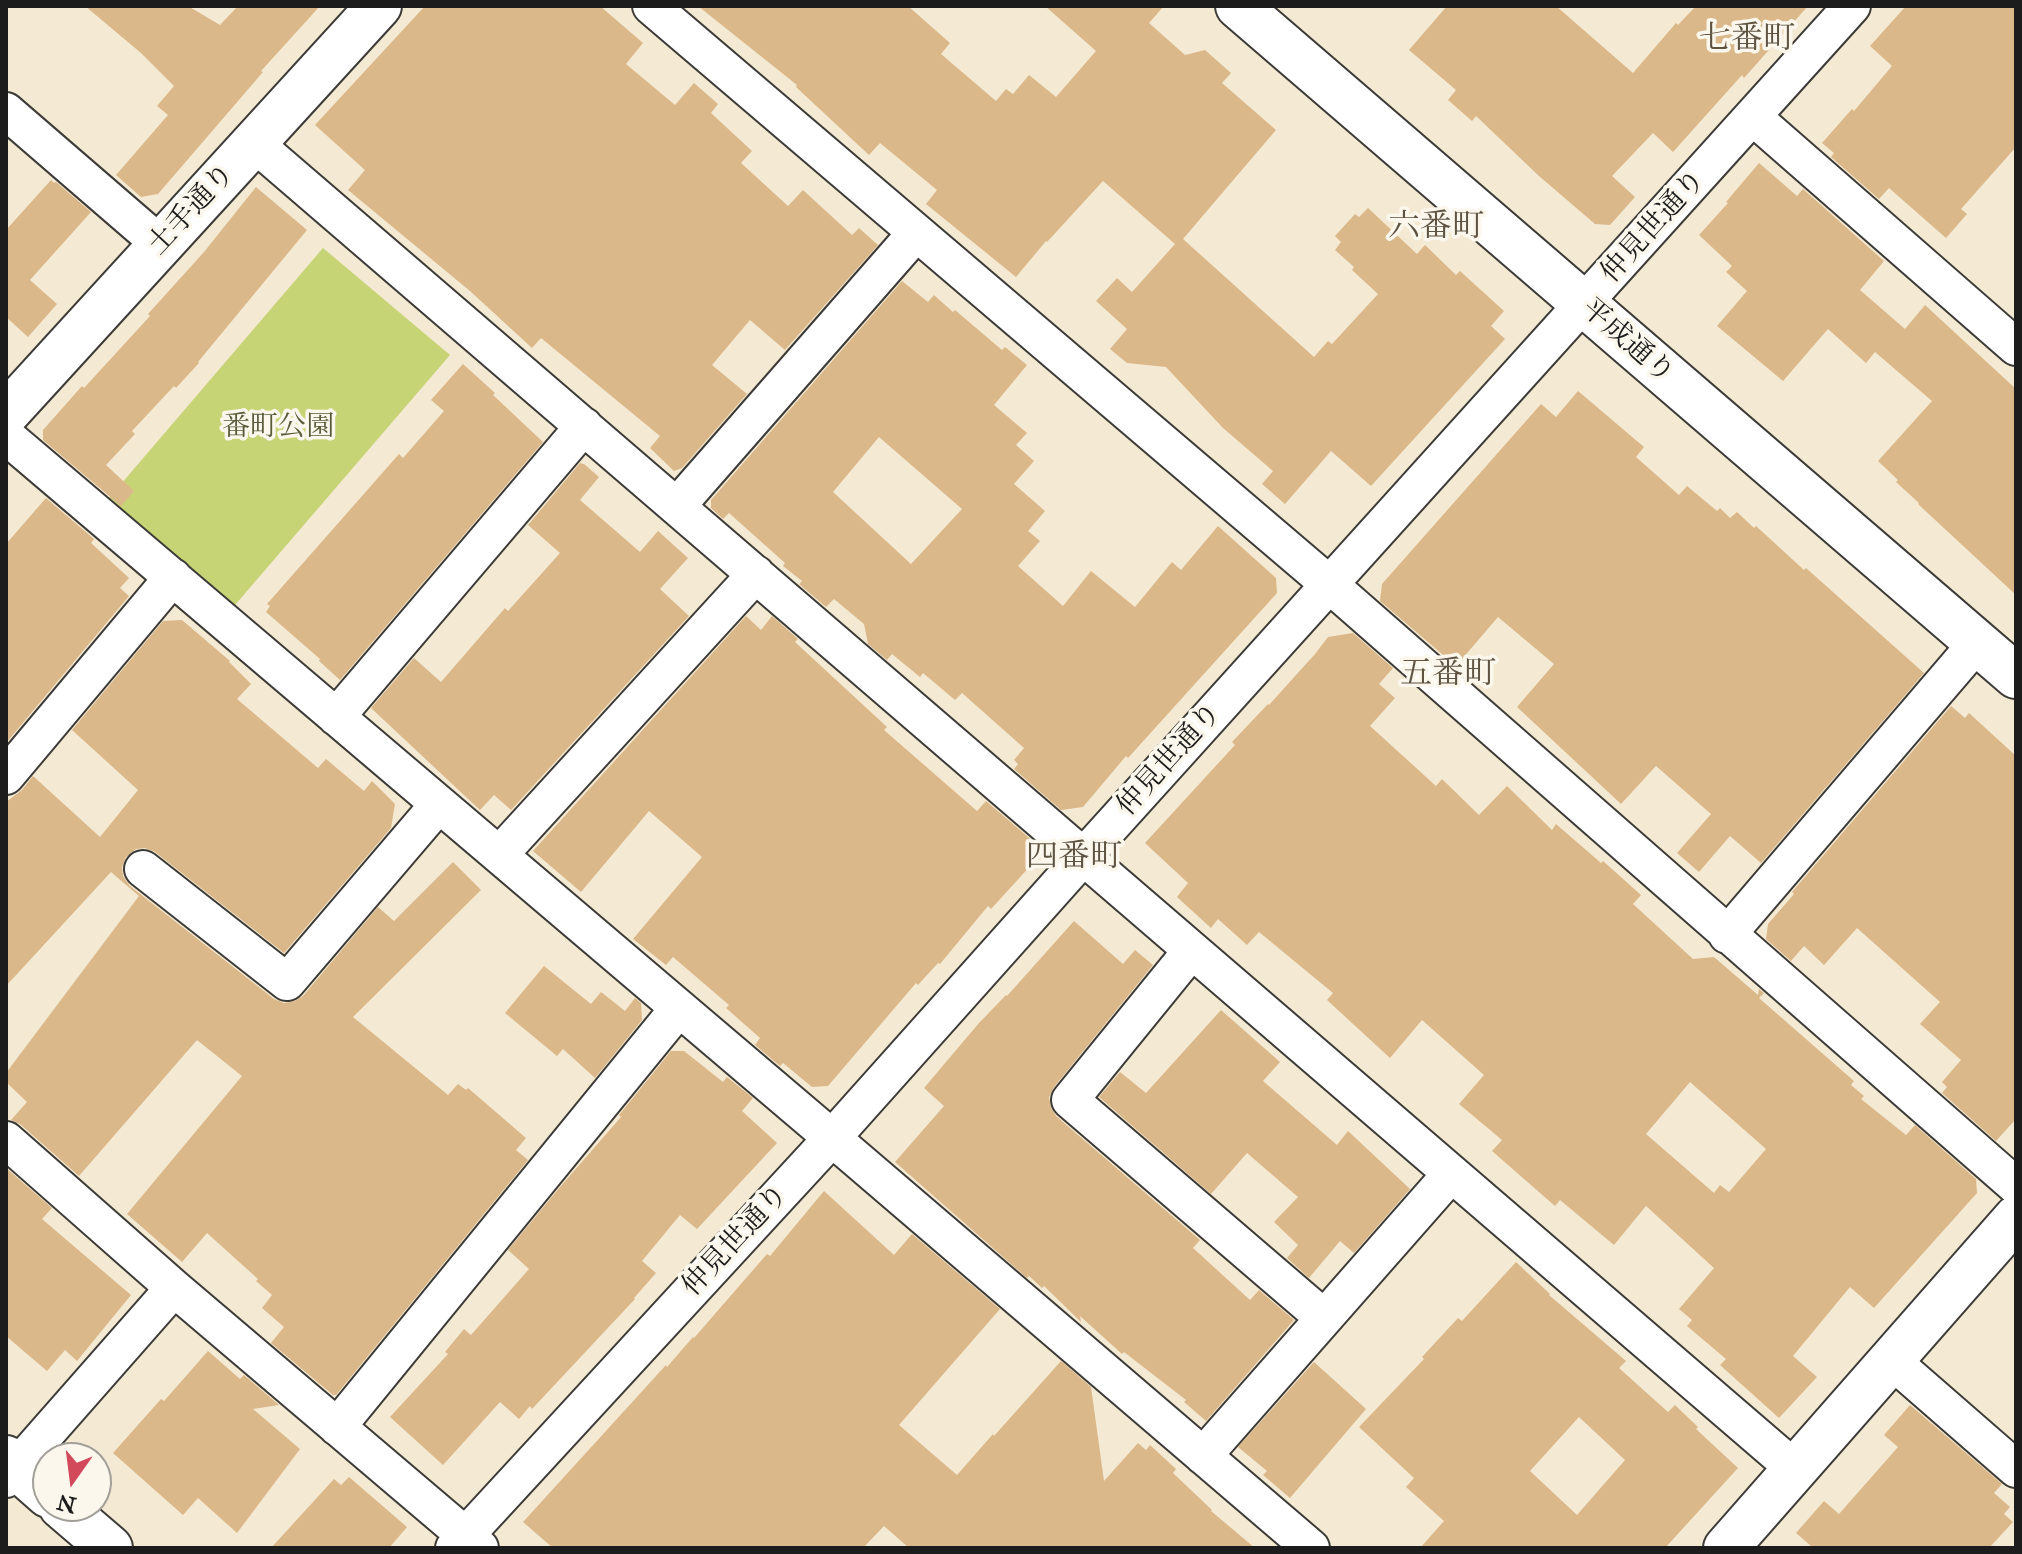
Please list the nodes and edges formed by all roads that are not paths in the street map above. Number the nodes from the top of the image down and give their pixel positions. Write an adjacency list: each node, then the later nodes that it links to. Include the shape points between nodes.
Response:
1 (379, 6): 7 (main road, 土手通り)
2 (651, 6): 8 (street)
3 (1238, 6): 10 (main road, 平成通り)
4 (1840, 10): 6 (street, 仲見世通り)
5 (6, 111): 9 (street)
6 (1753, 117): 10 (street, 仲見世通り); 11 (street)
7 (254, 143): 9 (main road, 土手通り); 13 (street)
8 (916, 233): 15 (street); 18 (street)
9 (160, 244): 12 (main road, 土手通り)
10 (1584, 305): 18 (street, 仲見世通り); 19 (main road, 平成通り)
11 (2016, 347)
12 (6, 414)
13 (584, 426): 15 (street); 21 (street)
14 (6, 436): 17 (street)
15 (677, 506): 16 (street)
16 (756, 574): 24 (street); 25 (street)
17 (173, 577): 21 (street); 22 (street)
18 (1330, 585): 25 (street, 仲見世通り); 27 (street)
19 (1977, 643): 20 (main road, 平成通り); 27 (street)
20 (2016, 676)
21 (336, 717): 23 (street)
22 (6, 776)
23 (439, 804): 24 (street); 26 (street, via 287,982)
24 (499, 855): 29 (street)
25 (1084, 856): 28 (street); 30 (street, 仲見世通り)
26 (143, 869)
27 (1727, 935): 33 (street)
28 (1192, 950): 32 (street); 36 (street, via 1070,1100)
29 (679, 1008): 30 (street); 38 (street)
30 (832, 1138): 39 (street); 44 (street, 仲見世通り)
31 (6, 1140): 35 (street)
32 (1451, 1174): 36 (street); 40 (street)
33 (2016, 1186)
34 (2016, 1218): 37 (main road)
35 (174, 1288): 38 (street); 42 (street)
36 (1324, 1318): 39 (street)
37 (1891, 1360): 40 (main road); 41 (street)
38 (337, 1427): 44 (street)
39 (1203, 1456): 46 (street)
40 (1795, 1469): 47 (main road)
41 (2016, 1469)
42 (19, 1475)
43 (80, 1522): 45 (main road)
44 (466, 1544)
45 (110, 1548)
46 (1311, 1548)
47 (1726, 1548)

